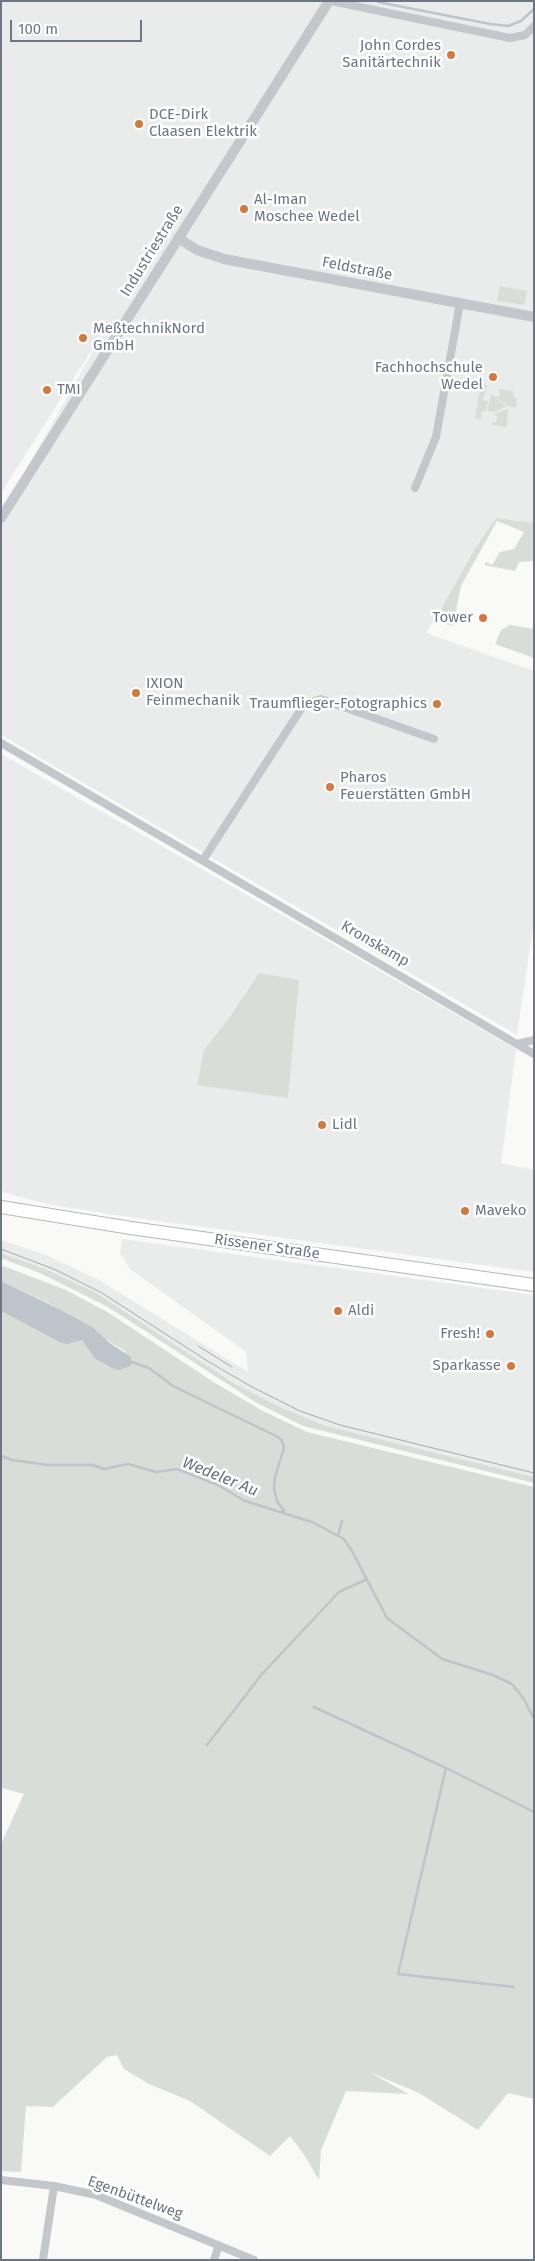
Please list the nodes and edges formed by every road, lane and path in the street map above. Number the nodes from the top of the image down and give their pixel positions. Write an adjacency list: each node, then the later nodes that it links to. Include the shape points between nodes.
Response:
1 (330, 1): 2 (street, via 510,38 525,34); 3 (street, Industriestraße)
2 (534, 26)
3 (178, 238): 4 (street, Feldstraße, via 197,250 224,259); 7 (street, Industriestraße)
4 (460, 304): 5 (street, Feldstraße); 6 (street, via 436,437)
5 (534, 318)
6 (415, 488)
7 (1, 518)
8 (434, 739): 10 (street, via 321,699 303,706)
9 (1, 743): 10 (street, Kronskamp)
10 (203, 860): 12 (street, Kronskamp)
11 (534, 1040): 12 (street)
12 (517, 1044): 13 (street, Kronskamp)
13 (534, 1054)
14 (1, 1207): 15 (main road, Rissener Straße)
15 (534, 1285)
16 (1, 2180): 17 (street, Egenbüttelweg)
17 (54, 2186): 18 (street, Egenbüttelweg, via 96,2195); 19 (street)
18 (220, 2245): 20 (street); 21 (street, Egenbüttelweg)
19 (43, 2260)
20 (214, 2260)
21 (254, 2260)

